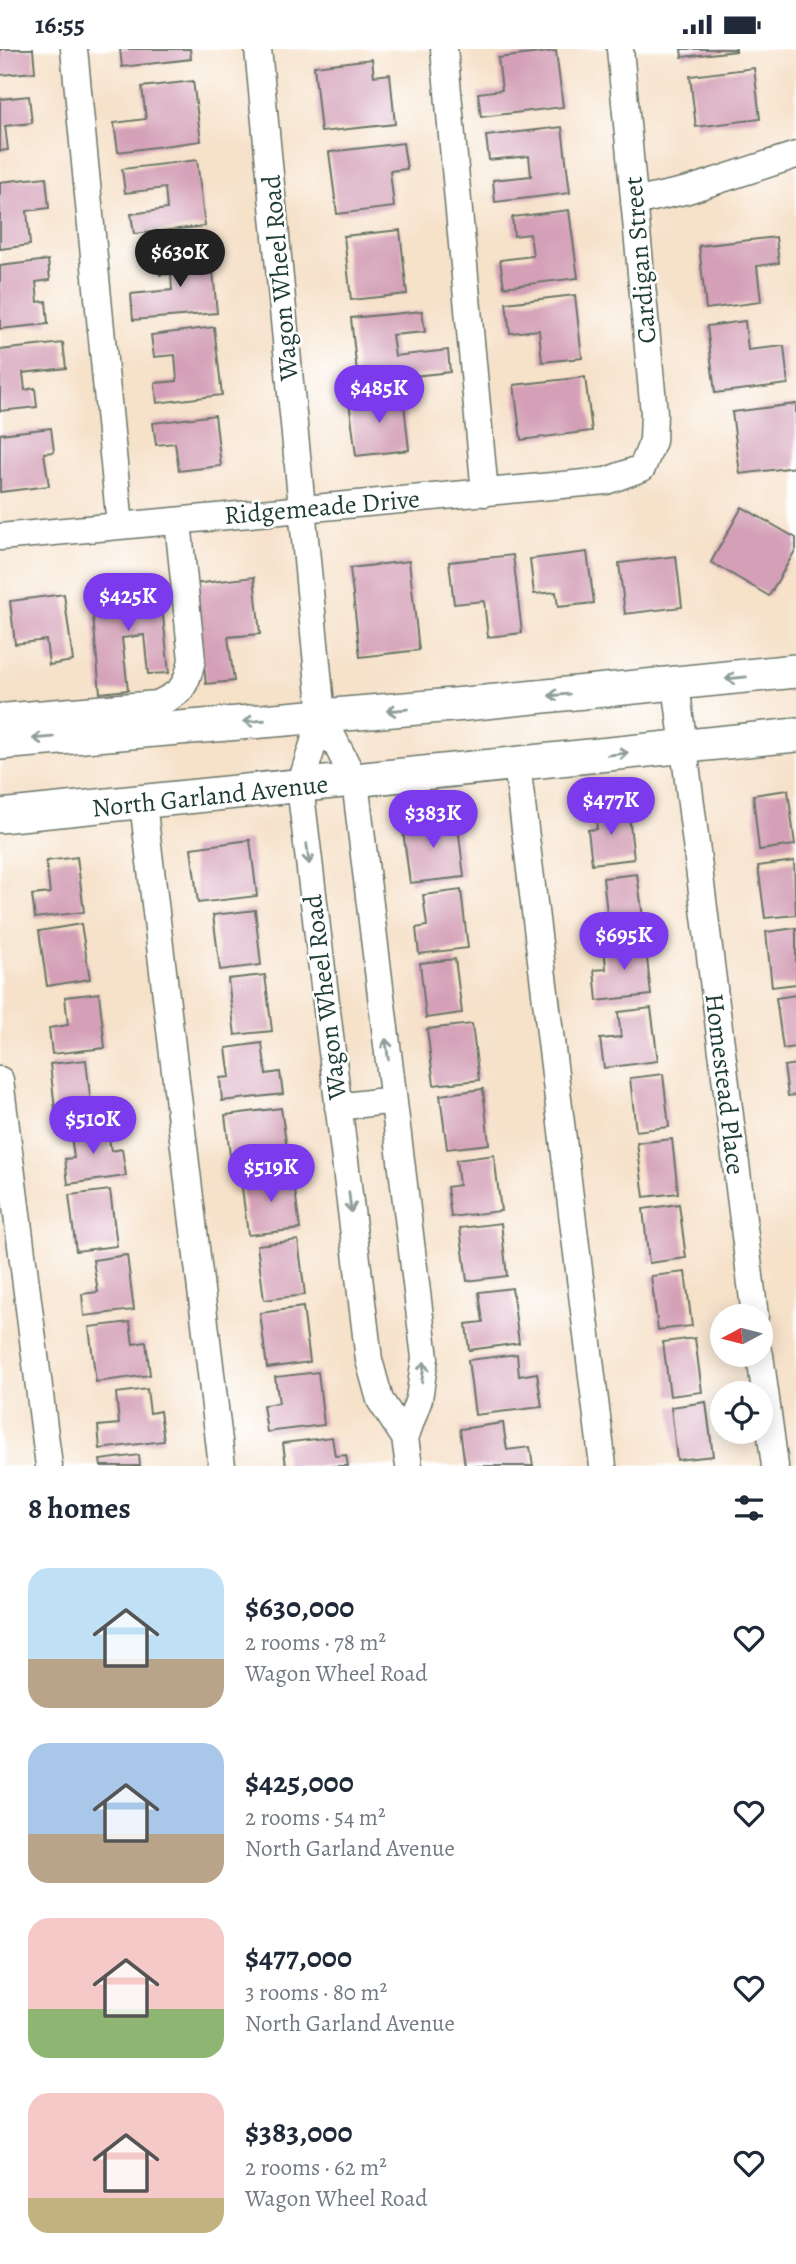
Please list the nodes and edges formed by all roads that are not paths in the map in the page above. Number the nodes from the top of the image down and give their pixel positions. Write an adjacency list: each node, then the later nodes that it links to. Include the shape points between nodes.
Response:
1 (74, 49): 11 (street)
2 (258, 49): 9 (street, Wagon Wheel Road)
3 (444, 49): 8 (street)
4 (620, 49): 6 (street, Cardigan Street)
5 (796, 155): 6 (street, via 688,190)
6 (634, 202): 7 (street, Cardigan Street, via 654,413 653,441)
7 (642, 468): 8 (street, Ridgemeade Drive, via 606,481)
8 (485, 492): 9 (street, Ridgemeade Drive)
9 (302, 509): 10 (street, Ridgemeade Drive); 15 (street, Wagon Wheel Road)
10 (178, 521): 11 (street, Ridgemeade Drive); 16 (street, via 192,660 178,695 156,704)
11 (120, 526): 12 (street, Ridgemeade Drive)
12 (0, 537)
13 (796, 671): 14 (main road, one-way to 14)
14 (676, 684): 15 (main road, one-way to 15); 19 (street, Homestead Place)
15 (322, 716): 18 (main road, one-way to 18); 21 (street, Wagon Wheel Road); 22 (street, Wagon Wheel Road)
16 (0, 717)
17 (796, 735): 19 (main road, North Garland Avenue)
18 (0, 743)
19 (684, 747): 20 (main road, North Garland Avenue, one-way to 19); 28 (street, Homestead Place)
20 (517, 764): 21 (main road, North Garland Avenue); 34 (street)
21 (355, 781): 22 (main road, North Garland Avenue); 26 (street, Wagon Wheel Road, one-way to 21)
22 (300, 786): 23 (main road, North Garland Avenue); 27 (street, Wagon Wheel Road, one-way to 27)
23 (143, 803): 24 (main road, North Garland Avenue); 32 (street)
24 (0, 816)
25 (0, 1080): 31 (street)
26 (393, 1100): 27 (street); 30 (street, Wagon Wheel Road, one-way to 26, via 419,1399 425,1358)
27 (338, 1107): 30 (street, Wagon Wheel Road, one-way to 30, via 369,1360 380,1400)
28 (754, 1304)
29 (763, 1367): 35 (street)
30 (405, 1438): 33 (street, Wagon Wheel Road)
31 (49, 1466)
32 (222, 1466)
33 (409, 1466)
34 (603, 1466)
35 (775, 1466)

